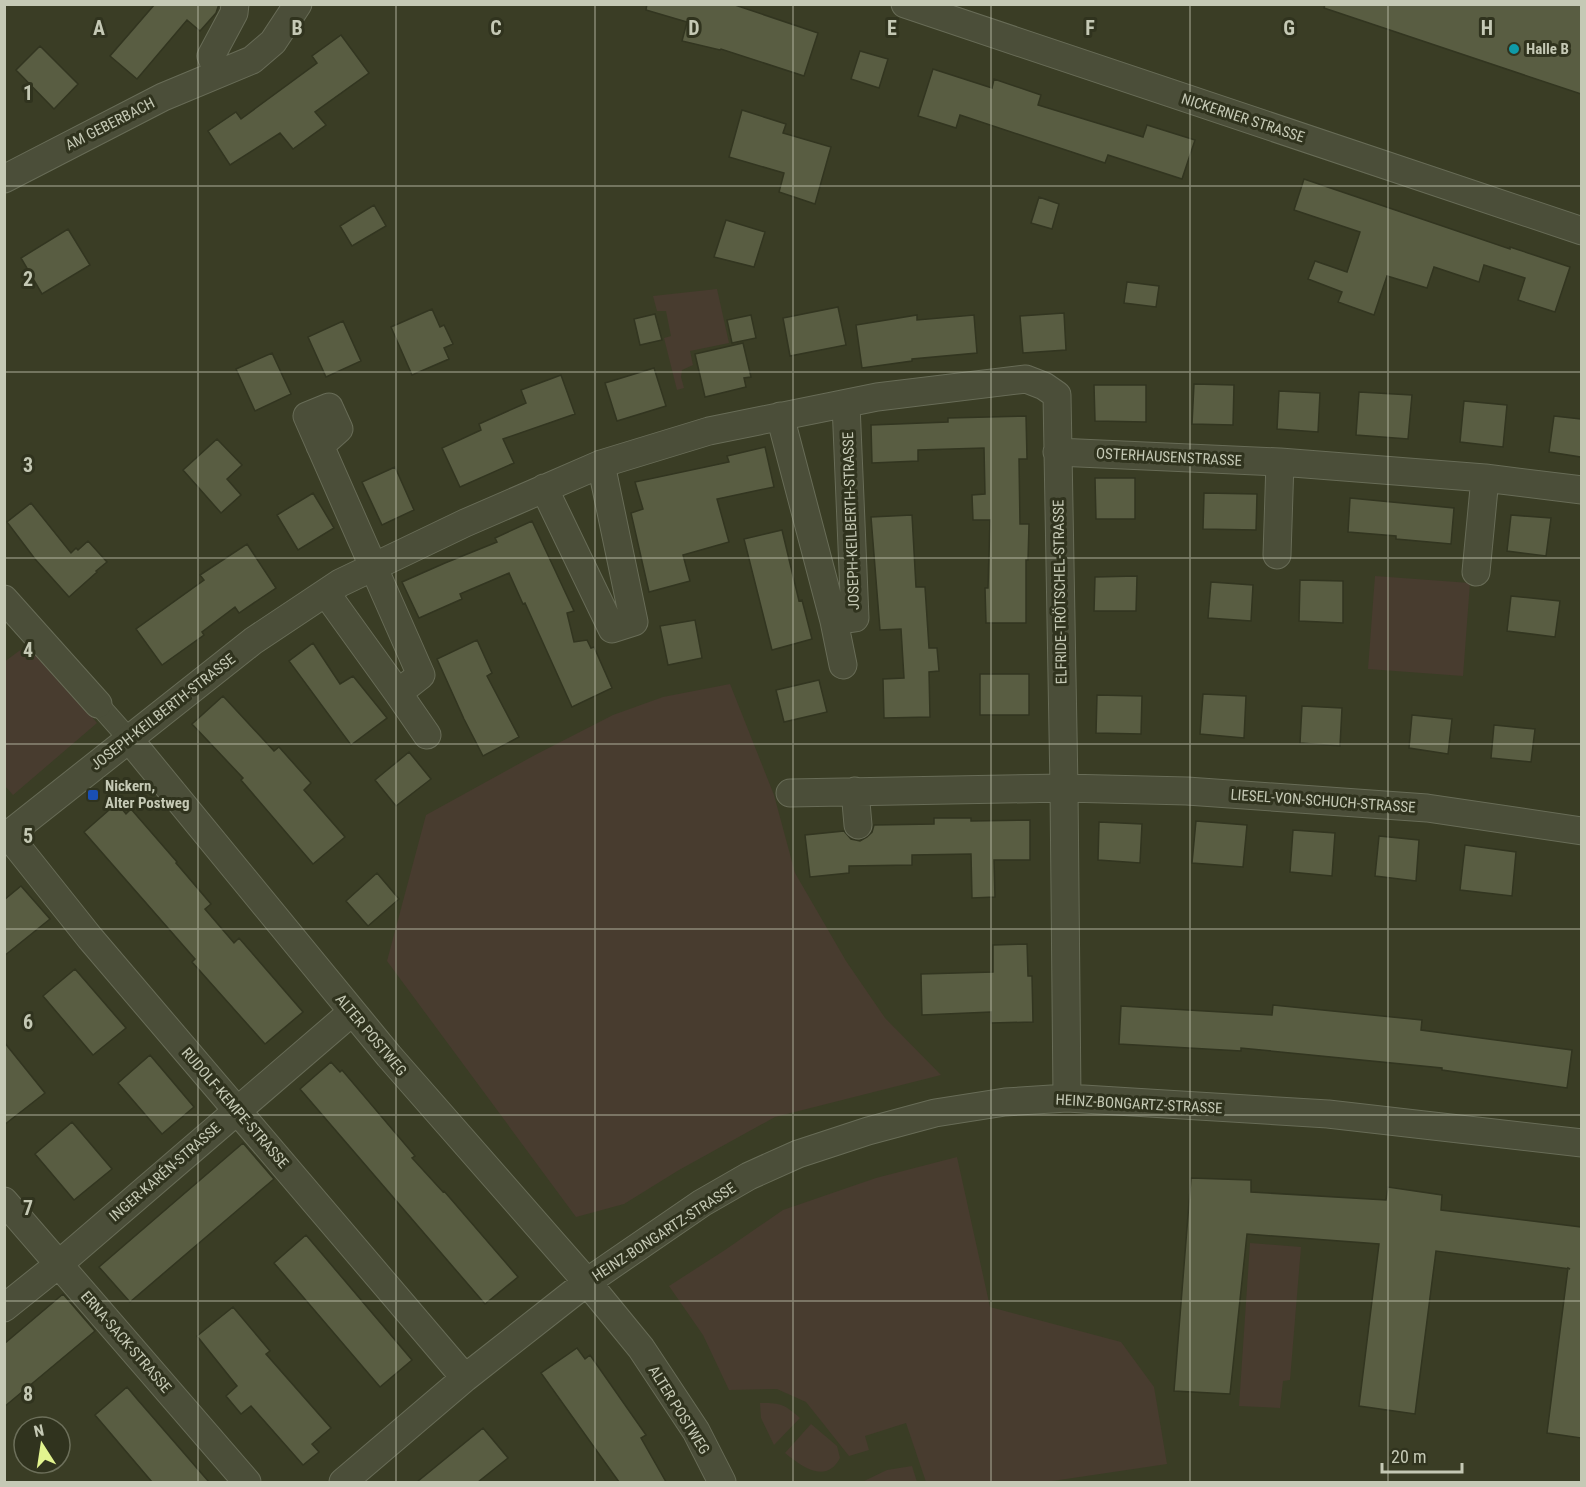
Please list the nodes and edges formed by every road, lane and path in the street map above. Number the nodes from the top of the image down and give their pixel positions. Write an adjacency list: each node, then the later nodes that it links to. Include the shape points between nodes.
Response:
1 (235, 4): 4 (street, via 211,56)
2 (298, 4): 4 (street, AM GEBERBACH, via 273,42 252,60)
3 (905, 4): 6 (street, NICKERNER STRASSE)
4 (218, 73): 5 (street, AM GEBERBACH)
5 (4, 179)
6 (1581, 231)
7 (1057, 396): 8 (street, JOSEPH-KEILBERTH-STRASSE, via 1026,380); 11 (street, ELFRIDE-TRÖTSCHEL-STRASSE)
8 (846, 404): 9 (street, JOSEPH-KEILBERTH-STRASSE); 22 (street, JOSEPH-KEILBERTH-STRASSE, via 855,618)
9 (780, 416): 13 (street, JOSEPH-KEILBERTH-STRASSE, via 709,431); 22 (street, JOSEPH-KEILBERTH-STRASSE)
10 (320, 446): 18 (street)
11 (1057, 452): 12 (street, OSTERHAUSENSTRASSE); 28 (street, ELFRIDE-TRÖTSCHEL-STRASSE)
12 (1280, 462): 14 (street, OSTERHAUSENSTRASSE); 17 (street)
13 (601, 464): 15 (street, JOSEPH-KEILBERTH-STRASSE); 15 (street, via 634,622 612,629)
14 (1485, 478): 16 (street, OSTERHAUSENSTRASSE); 19 (street)
15 (544, 488): 18 (street, JOSEPH-KEILBERTH-STRASSE)
16 (1581, 490)
17 (1276, 555)
18 (374, 567): 20 (street, JOSEPH-KEILBERTH-STRASSE); 24 (street, via 422,675)
19 (1476, 572)
20 (326, 593): 24 (street); 27 (street, JOSEPH-KEILBERTH-STRASSE, via 252,641)
21 (4, 599): 25 (street, ALTER POSTWEG)
22 (834, 621): 23 (street, JOSEPH-KEILBERTH-STRASSE)
23 (843, 665)
24 (398, 693): 26 (street)
25 (98, 704): 27 (street, ALTER POSTWEG)
26 (427, 735)
27 (129, 739): 33 (street, JOSEPH-KEILBERTH-STRASSE); 34 (street, ALTER POSTWEG)
28 (1064, 788): 29 (street); 32 (street, LIESEL-VON-SCHUCH-STRASSE, via 1187,791 1427,808); 35 (street, ELFRIDE-TRÖTSCHEL-STRASSE)
29 (855, 791): 30 (street); 31 (street)
30 (790, 793)
31 (858, 825)
32 (1581, 831)
33 (6, 837): 36 (street, RUDOLF-KEMPE-STRASSE)
34 (352, 1012): 36 (street, INGER-KARÉN-STRASSE); 40 (street, ALTER POSTWEG)
35 (1066, 1098): 37 (street, HEINZ-BONGARTZ-STRASSE, via 1328,1114); 40 (street, HEINZ-BONGARTZ-STRASSE, via 935,1113 798,1154 702,1203)
36 (237, 1110): 39 (street, INGER-KARÉN-STRASSE); 42 (street, RUDOLF-KEMPE-STRASSE)
37 (1581, 1143)
38 (4, 1201): 39 (street, ERNA-SACK-STRASSE)
39 (59, 1264): 41 (street, INGER-KARÉN-STRASSE); 43 (street, ERNA-SACK-STRASSE)
40 (587, 1282): 42 (street, HEINZ-BONGARTZ-STRASSE); 45 (street, ALTER POSTWEG, via 641,1348 696,1431)
41 (4, 1308)
42 (465, 1378): 44 (street, HEINZ-BONGARTZ-STRASSE)
43 (247, 1482)
44 (342, 1482)
45 (722, 1482)

